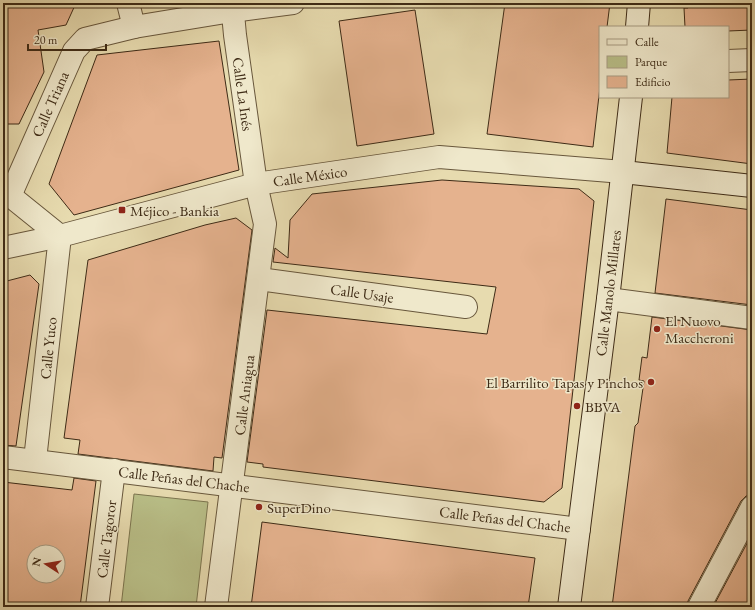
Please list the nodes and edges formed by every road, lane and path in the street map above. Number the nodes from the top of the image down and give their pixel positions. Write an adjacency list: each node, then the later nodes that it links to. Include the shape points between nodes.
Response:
1 (128, 3): 6 (street)
2 (293, 3): 4 (street, Calle Triana)
3 (639, 3): 5 (street)
4 (232, 7): 6 (street, Calle Triana); 11 (street, Calle La Inés)
5 (637, 26)
6 (134, 27): 13 (street, Calle Triana, via 85,39 74,51)
7 (752, 60): 8 (street)
8 (729, 61)
9 (631, 98): 10 (street, Calle Manolo Millares)
10 (623, 172): 11 (street, Calle México, via 439,157); 12 (street, Calle México); 17 (street, Calle Manolo Millares)
11 (256, 184): 14 (street, Calle México); 16 (street, Calle Aniagua, via 266,224)
12 (752, 186)
13 (6, 193): 14 (street)
14 (60, 236): 15 (street, Calle México); 21 (street, Calle Yuco)
15 (3, 248)
16 (259, 279): 18 (street, Calle Usaje); 23 (street, Calle Aniagua)
17 (608, 300): 19 (street); 25 (street, Calle Manolo Millares)
18 (466, 307)
19 (752, 318)
20 (3, 457): 21 (street, Calle Peñas del Chache)
21 (35, 460): 22 (street, Calle Peñas del Chache)
22 (114, 470): 23 (street, Calle Peñas del Chache); 26 (street, Calle Tagoror)
23 (232, 485): 25 (street, Calle Peñas del Chache); 27 (street, Calle Aniagua)
24 (752, 507): 29 (street)
25 (579, 529): 28 (street, Calle Manolo Millares)
26 (97, 607)
27 (216, 607)
28 (569, 607)
29 (699, 607)

